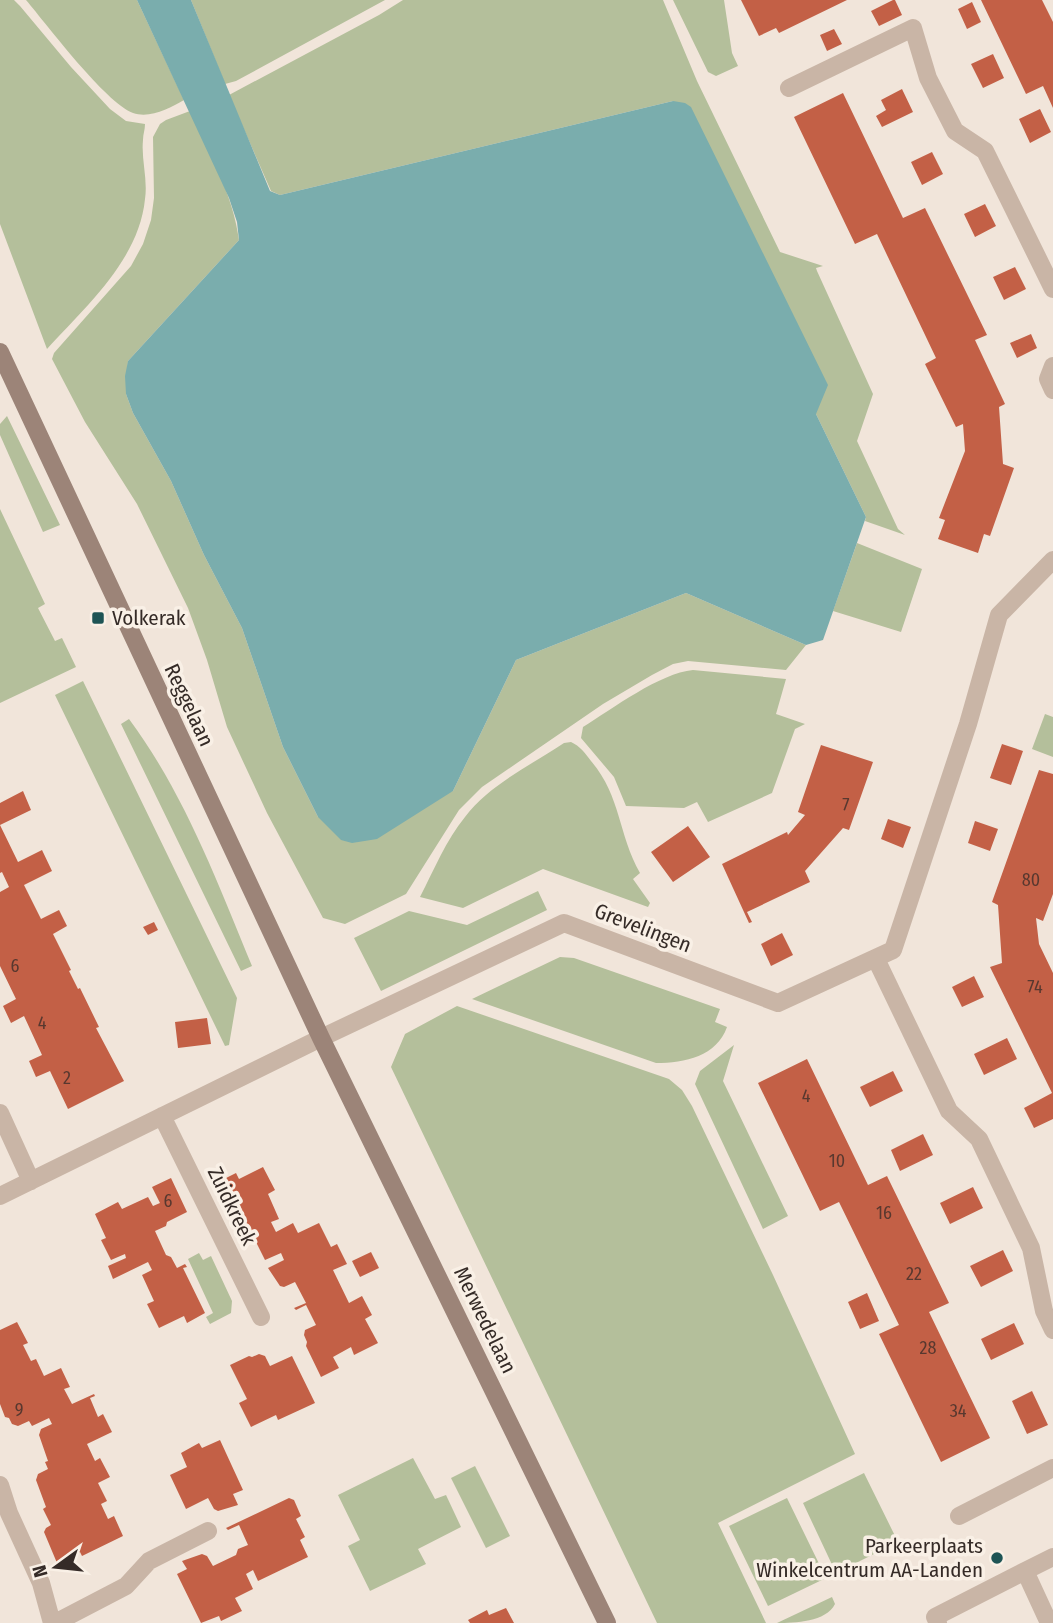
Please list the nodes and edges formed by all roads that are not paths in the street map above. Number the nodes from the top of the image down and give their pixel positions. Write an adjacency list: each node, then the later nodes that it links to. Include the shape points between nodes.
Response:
1 (789, 88): 2 (street, via 913,28 928,78 955,131 985,151)
2 (1053, 289)
3 (0, 352): 8 (street, Reggelaan)
4 (1053, 366): 5 (street, via 1048,379)
5 (1053, 390)
6 (1053, 560): 7 (street, Grevelingen, via 999,615 893,950)
7 (876, 959): 8 (street, Grevelingen, via 778,1003 564,923); 14 (street, via 949,1111 979,1139 1031,1248 1044,1311)
8 (321, 1038): 10 (street); 22 (street, Merwedelaan)
9 (0, 1113): 11 (street)
10 (162, 1116): 11 (street); 13 (street, Zuidkreek)
11 (31, 1181): 12 (street)
12 (0, 1196)
13 (261, 1317)
14 (1053, 1330)
15 (1053, 1468): 17 (street)
16 (0, 1485): 21 (street)
17 (959, 1516)
18 (208, 1531): 21 (street, via 149,1560 126,1586)
19 (1053, 1557): 20 (street)
20 (1025, 1571): 23 (street, via 935,1617); 24 (street)
21 (53, 1623)
22 (607, 1623)
23 (938, 1623)
24 (1049, 1623)

